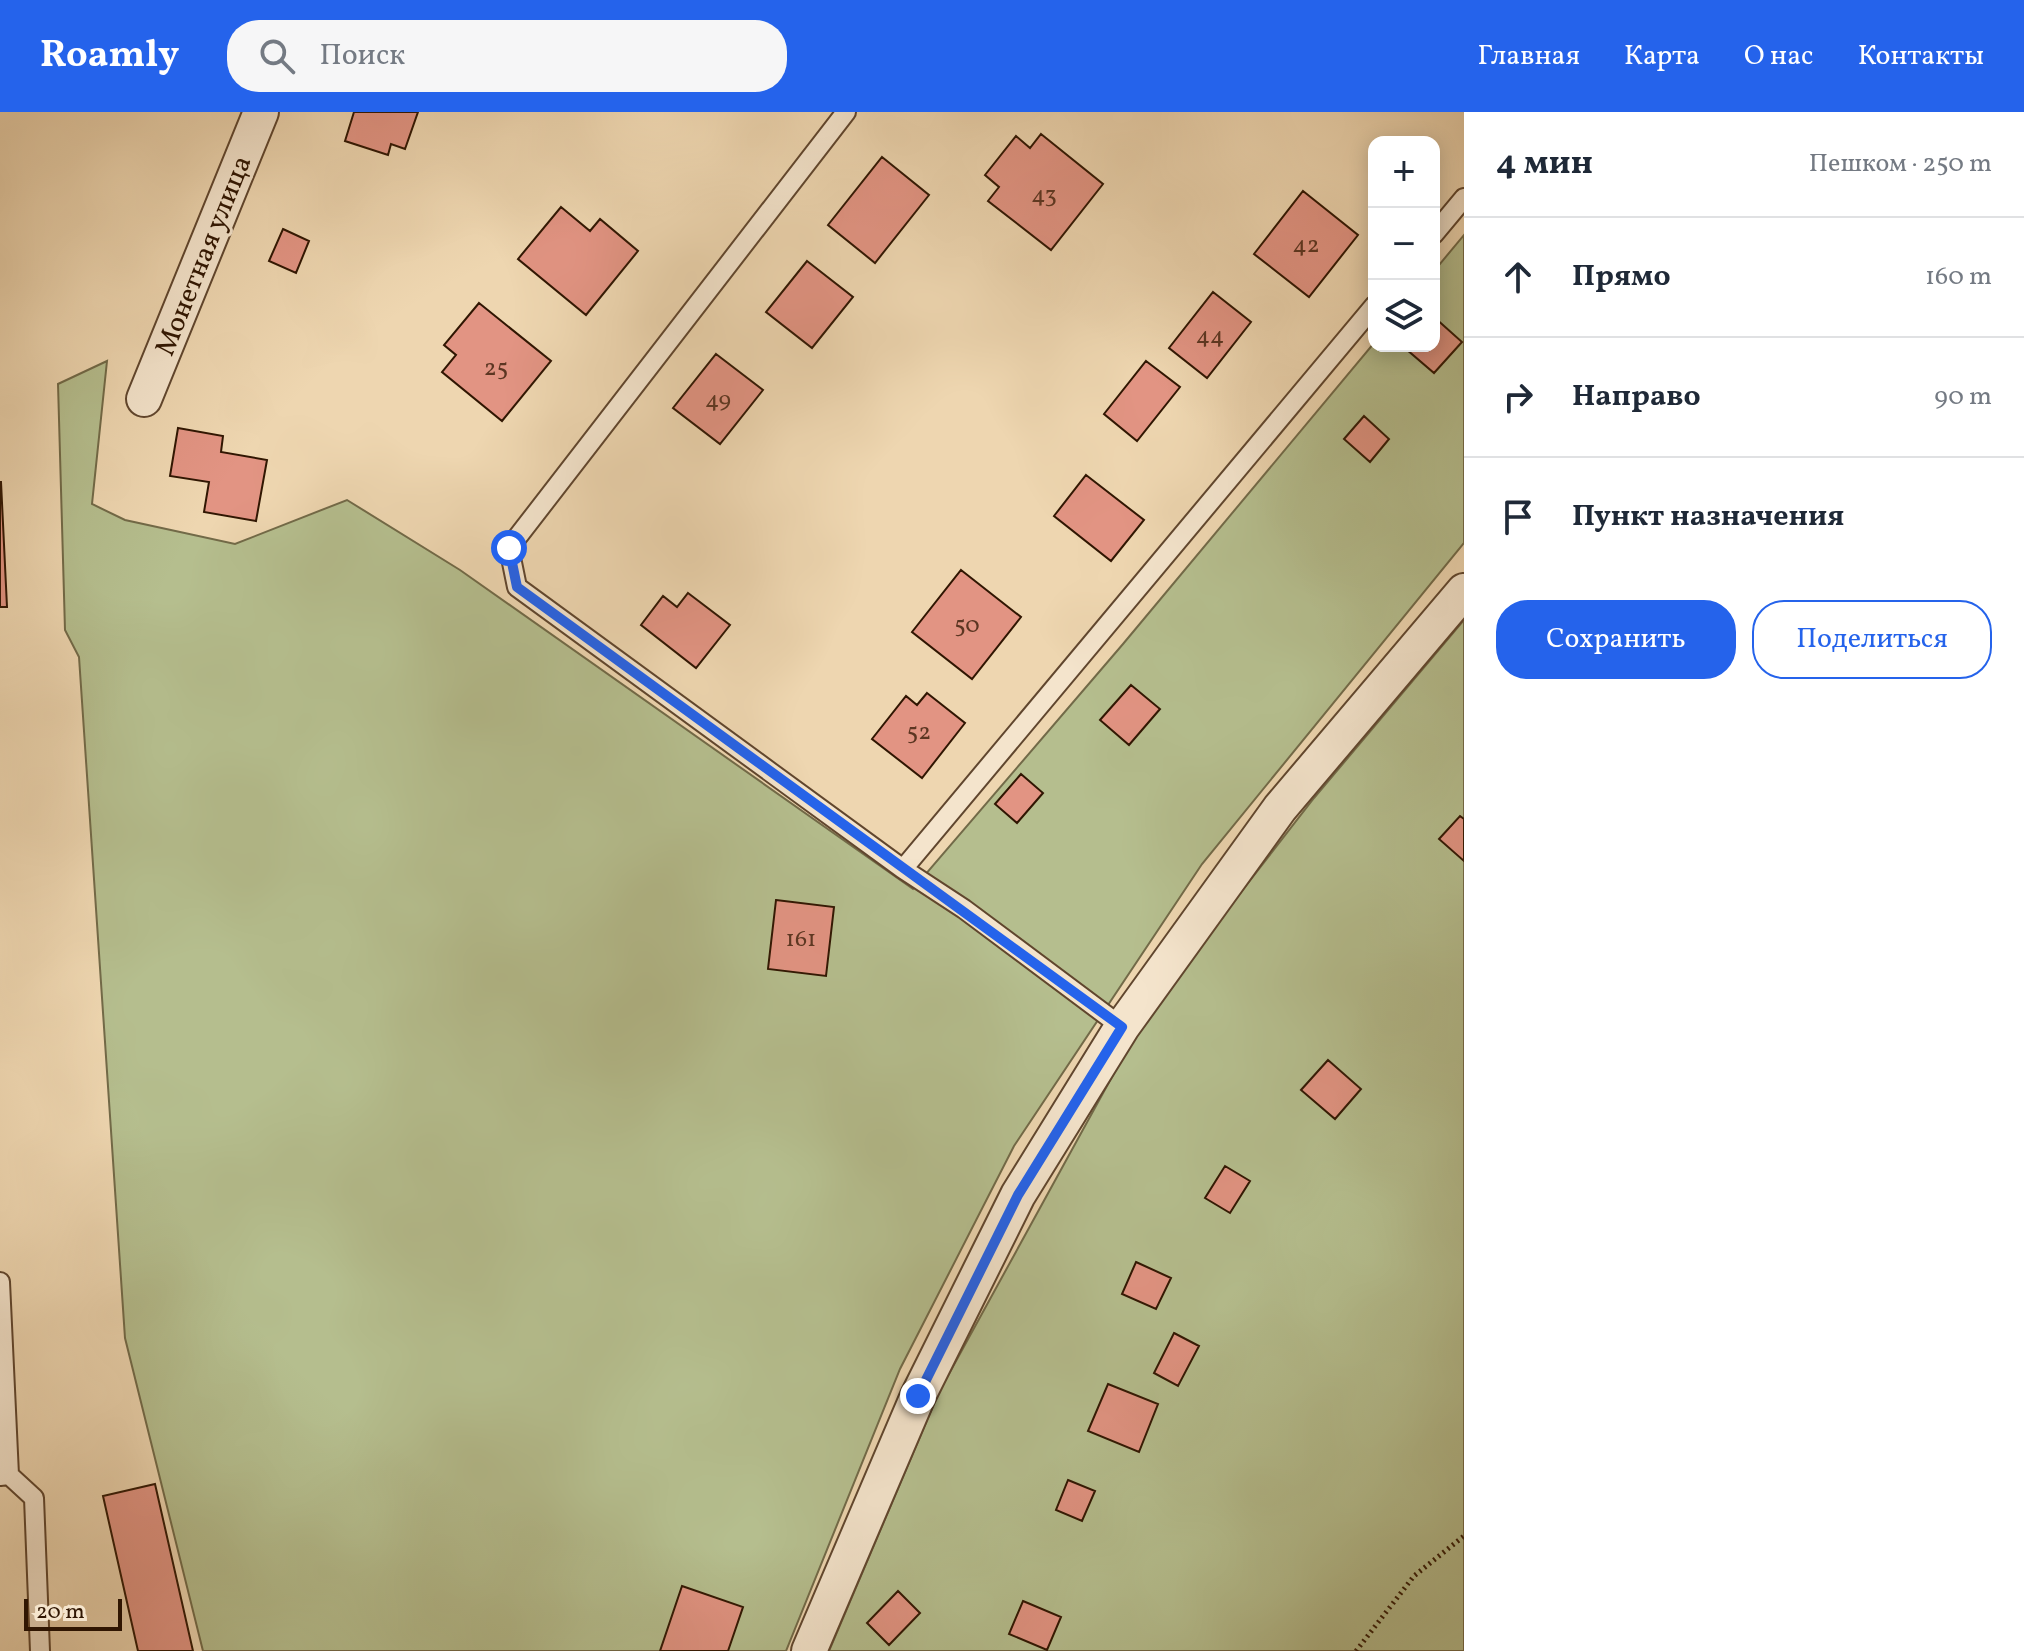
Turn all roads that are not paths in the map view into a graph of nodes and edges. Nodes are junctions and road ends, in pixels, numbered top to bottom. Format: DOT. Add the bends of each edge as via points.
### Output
graph roads {
  1 [pos="261,112"];
  2 [pos="846,112"];
  3 [pos="1464,198"];
  4 [pos="1440,227"];
  5 [pos="1368,313"];
  6 [pos="144,399"];
  7 [pos="1464,591"];
  8 [pos="903,869"];
  9 [pos="1122,1027"];
  10 [pos="0,1282"];
  11 [pos="5,1475"];
  12 [pos="40,1651"];
  13 [pos="809,1651"];
  1 -- 6 [label="street, Монетная улица"];
  2 -- 8 [label="lane" via="509,548 517,587"];
  3 -- 4 [label="lane"];
  5 -- 8 [label="lane"];
  7 -- 9 [label="street" via="1280,808"];
  8 -- 9 [label="lane"];
  9 -- 13 [label="street" via="1018,1195 918,1396"];
  10 -- 11 [label="lane"];
  11 -- 12 [label="lane" via="34,1498"];
}
